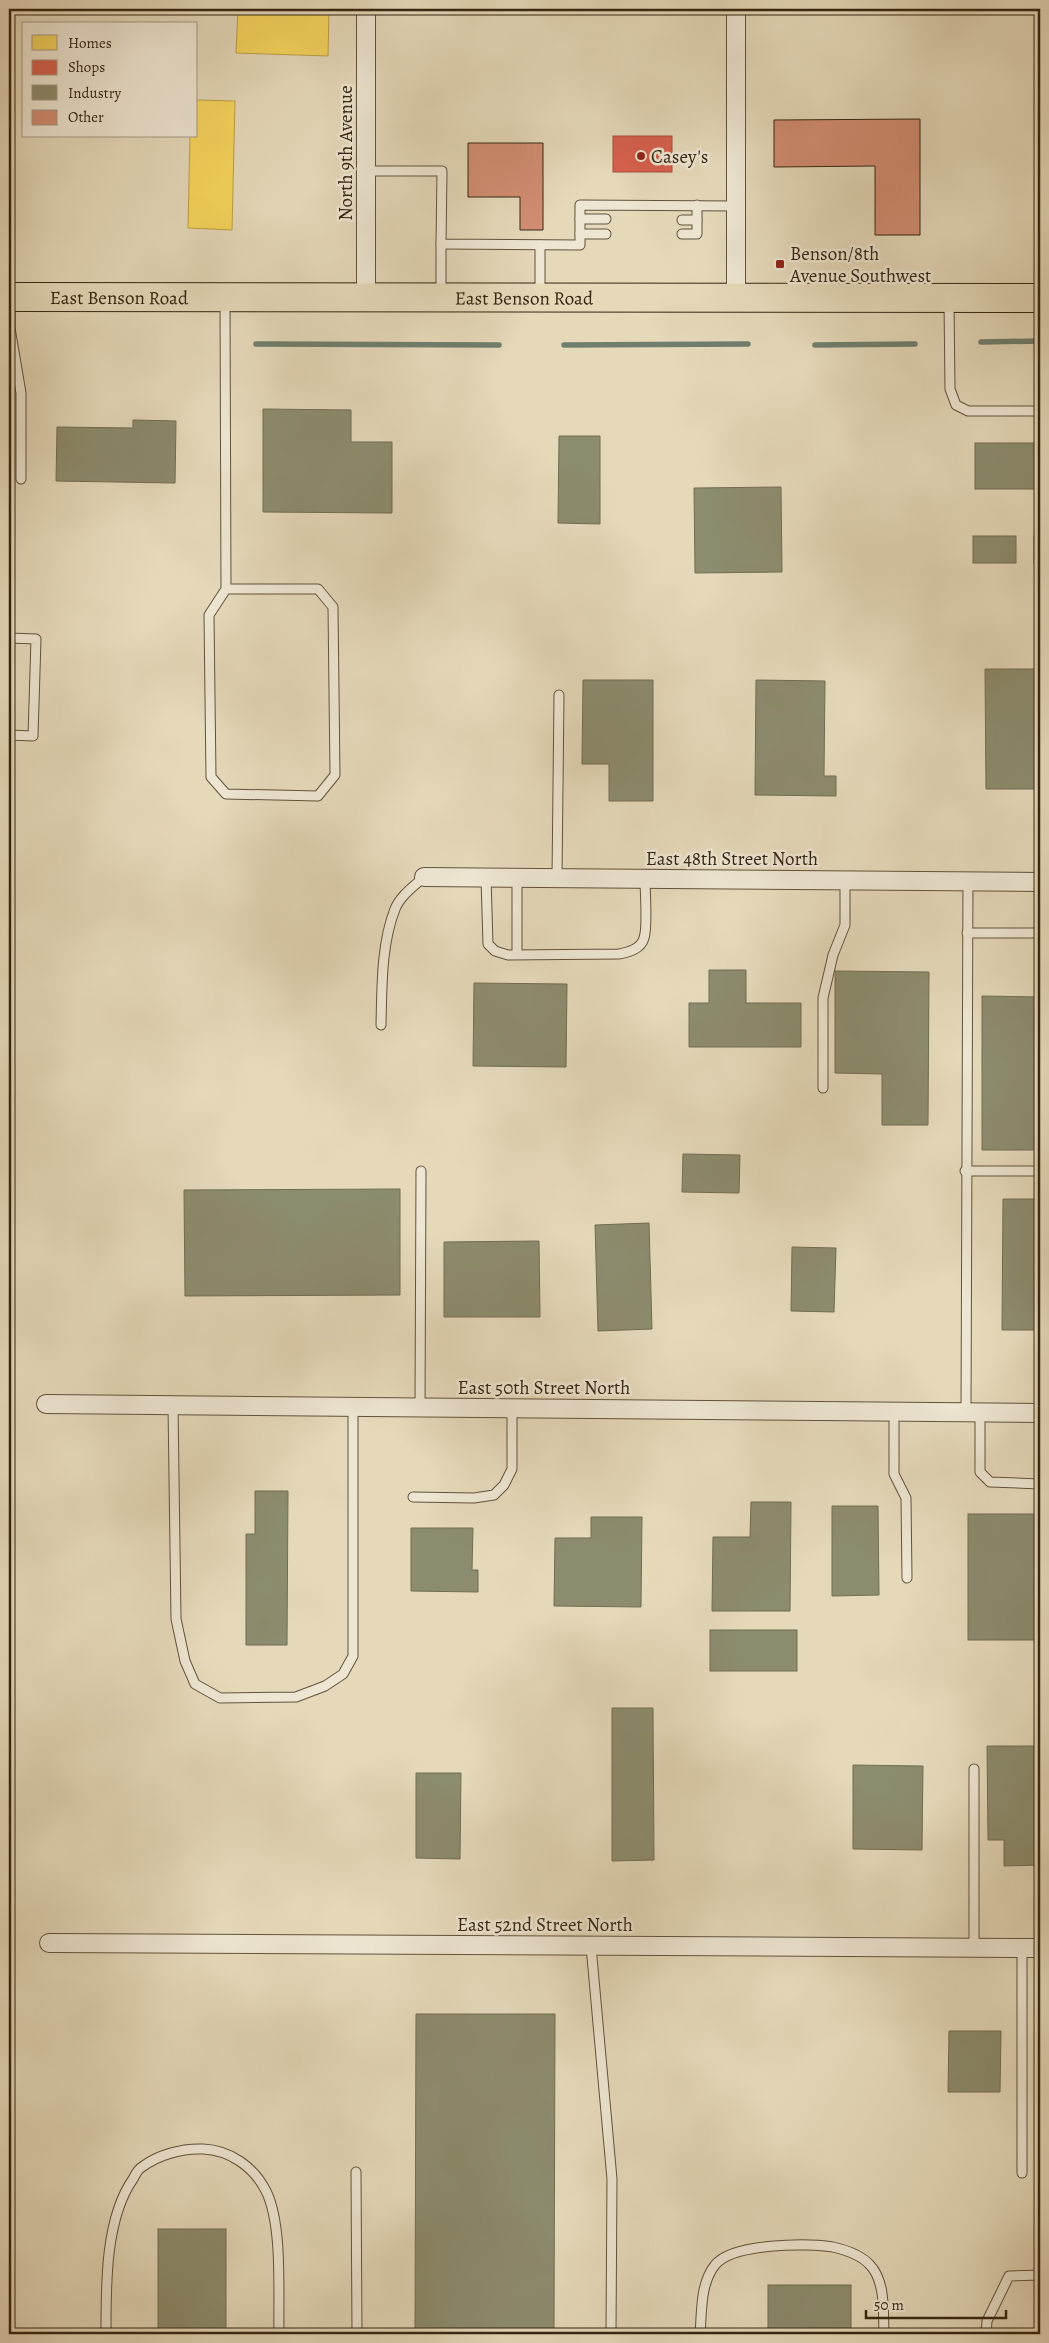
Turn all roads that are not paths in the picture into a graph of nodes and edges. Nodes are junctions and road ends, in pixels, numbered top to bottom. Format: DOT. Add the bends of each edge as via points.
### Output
graph roads {
  1 [pos="366,9"];
  2 [pos="736,9"];
  3 [pos="366,171"];
  4 [pos="697,205"];
  5 [pos="736,206"];
  6 [pos="580,219"];
  7 [pos="606,219"];
  8 [pos="682,220"];
  9 [pos="697,220"];
  10 [pos="580,234"];
  11 [pos="606,234"];
  12 [pos="682,234"];
  13 [pos="441,244"];
  14 [pos="540,245"];
  15 [pos="9,297"];
  16 [pos="225,297"];
  17 [pos="366,297"];
  18 [pos="441,298"];
  19 [pos="540,298"];
  20 [pos="736,298"];
  21 [pos="949,298"];
  22 [pos="1040,298"];
  23 [pos="1040,411"];
  24 [pos="21,480"];
  25 [pos="226,589"];
  26 [pos="9,638"];
  27 [pos="559,695"];
  28 [pos="9,735"];
  29 [pos="424,877"];
  30 [pos="486,878"];
  31 [pos="517,878"];
  32 [pos="557,878"];
  33 [pos="645,879"];
  34 [pos="845,880"];
  35 [pos="968,881"];
  36 [pos="1040,882"];
  37 [pos="967,933"];
  38 [pos="1040,933"];
  39 [pos="517,954"];
  40 [pos="381,1025"];
  41 [pos="823,1088"];
  42 [pos="421,1171"];
  43 [pos="965,1171"];
  44 [pos="1040,1171"];
  45 [pos="46,1404"];
  46 [pos="173,1406"];
  47 [pos="353,1407"];
  48 [pos="420,1408"];
  49 [pos="512,1408"];
  50 [pos="894,1412"];
  51 [pos="973,1412"];
  52 [pos="1040,1413"];
  53 [pos="1040,1484"];
  54 [pos="413,1496"];
  55 [pos="907,1578"];
  56 [pos="974,1769"];
  57 [pos="49,1943"];
  58 [pos="591,1946"];
  59 [pos="974,1948"];
  60 [pos="1022,1948"];
  61 [pos="1040,1948"];
  62 [pos="356,2172"];
  63 [pos="1022,2173"];
  64 [pos="1040,2275"];
  65 [pos="106,2334"];
  66 [pos="279,2334"];
  67 [pos="357,2334"];
  68 [pos="610,2334"];
  69 [pos="700,2334"];
  70 [pos="884,2334"];
  71 [pos="986,2334"];
  1 -- 3 [label="street, North 9th Avenue"];
  2 -- 5 [label="street"];
  3 -- 13 [label="lane" via="442,171"];
  3 -- 17 [label="street, North 9th Avenue"];
  4 -- 5 [label="lane"];
  4 -- 6 [label="lane" via="580,205"];
  4 -- 9 [label="lane"];
  5 -- 20 [label="street"];
  6 -- 7 [label="lane"];
  6 -- 10 [label="lane"];
  8 -- 9 [label="lane"];
  9 -- 12 [label="lane" via="697,234"];
  10 -- 11 [label="lane"];
  10 -- 14 [label="lane" via="580,245"];
  13 -- 14 [label="lane"];
  13 -- 18 [label="lane"];
  14 -- 19 [label="lane"];
  15 -- 16 [label="main road, East Benson Road"];
  15 -- 24 [label="lane" via="10,328 21,393"];
  16 -- 17 [label="main road, East Benson Road"];
  16 -- 25 [label="lane"];
  17 -- 18 [label="main road, East Benson Road"];
  18 -- 19 [label="main road, East Benson Road"];
  19 -- 20 [label="main road, East Benson Road"];
  20 -- 21 [label="main road, East Benson Road"];
  21 -- 22 [label="main road, East Benson Road"];
  21 -- 23 [label="lane" via="950,389 956,404 968,411"];
  25 -- 25 [label="lane" via="209,615 211,777 226,794 318,796 335,775 333,607 318,589"];
  26 -- 28 [label="lane" via="36,639 33,736"];
  27 -- 32 [label="lane"];
  29 -- 30 [label="street, East 48th Street North"];
  29 -- 40 [label="lane" via="395,908 386,943"];
  30 -- 31 [label="street, East 48th Street North"];
  30 -- 39 [label="lane" via="488,944 495,951"];
  31 -- 32 [label="street, East 48th Street North"];
  31 -- 39 [label="lane"];
  32 -- 33 [label="street, East 48th Street North"];
  33 -- 34 [label="street, East 48th Street North"];
  33 -- 39 [label="lane" via="644,938 630,952"];
  34 -- 35 [label="street, East 48th Street North"];
  34 -- 41 [label="lane" via="845,925 833,955 823,998"];
  35 -- 36 [label="street, East 48th Street North"];
  35 -- 37 [label="lane"];
  37 -- 38 [label="lane"];
  37 -- 43 [label="lane"];
  42 -- 48 [label="lane"];
  43 -- 44 [label="lane"];
  43 -- 51 [label="lane"];
  45 -- 46 [label="street, East 50th Street North"];
  46 -- 47 [label="street, East 50th Street North"];
  46 -- 47 [label="lane" via="176,1619 185,1661 195,1684 220,1698 296,1697 325,1686 343,1674 353,1656"];
  47 -- 48 [label="street, East 50th Street North"];
  48 -- 49 [label="street, East 50th Street North"];
  49 -- 50 [label="street, East 50th Street North"];
  49 -- 54 [label="lane" via="512,1469 504,1485 494,1495 474,1498"];
  50 -- 51 [label="street, East 50th Street North"];
  50 -- 55 [label="lane" via="894,1474 906,1498"];
  51 -- 52 [label="street, East 50th Street North"];
  51 -- 53 [label="lane" via="980,1472 990,1482"];
  56 -- 59 [label="lane"];
  57 -- 58 [label="street, East 52nd Street North"];
  58 -- 59 [label="street, East 52nd Street North"];
  58 -- 68 [label="lane" via="612,2178"];
  59 -- 60 [label="street, East 52nd Street North"];
  60 -- 61 [label="street, East 52nd Street North"];
  60 -- 63 [label="lane"];
  62 -- 67 [label="lane"];
  64 -- 71 [label="lane" via="1009,2276 987,2321"];
  65 -- 66 [label="lane" via="110,2251 123,2193 140,2167 190,2148 213,2149 234,2156 255,2174 266,2191 273,2212 277,2244"];
  69 -- 70 [label="lane" via="704,2288 716,2263 741,2250 801,2246 832,2247 861,2256 871,2266 882,2294"];
}
